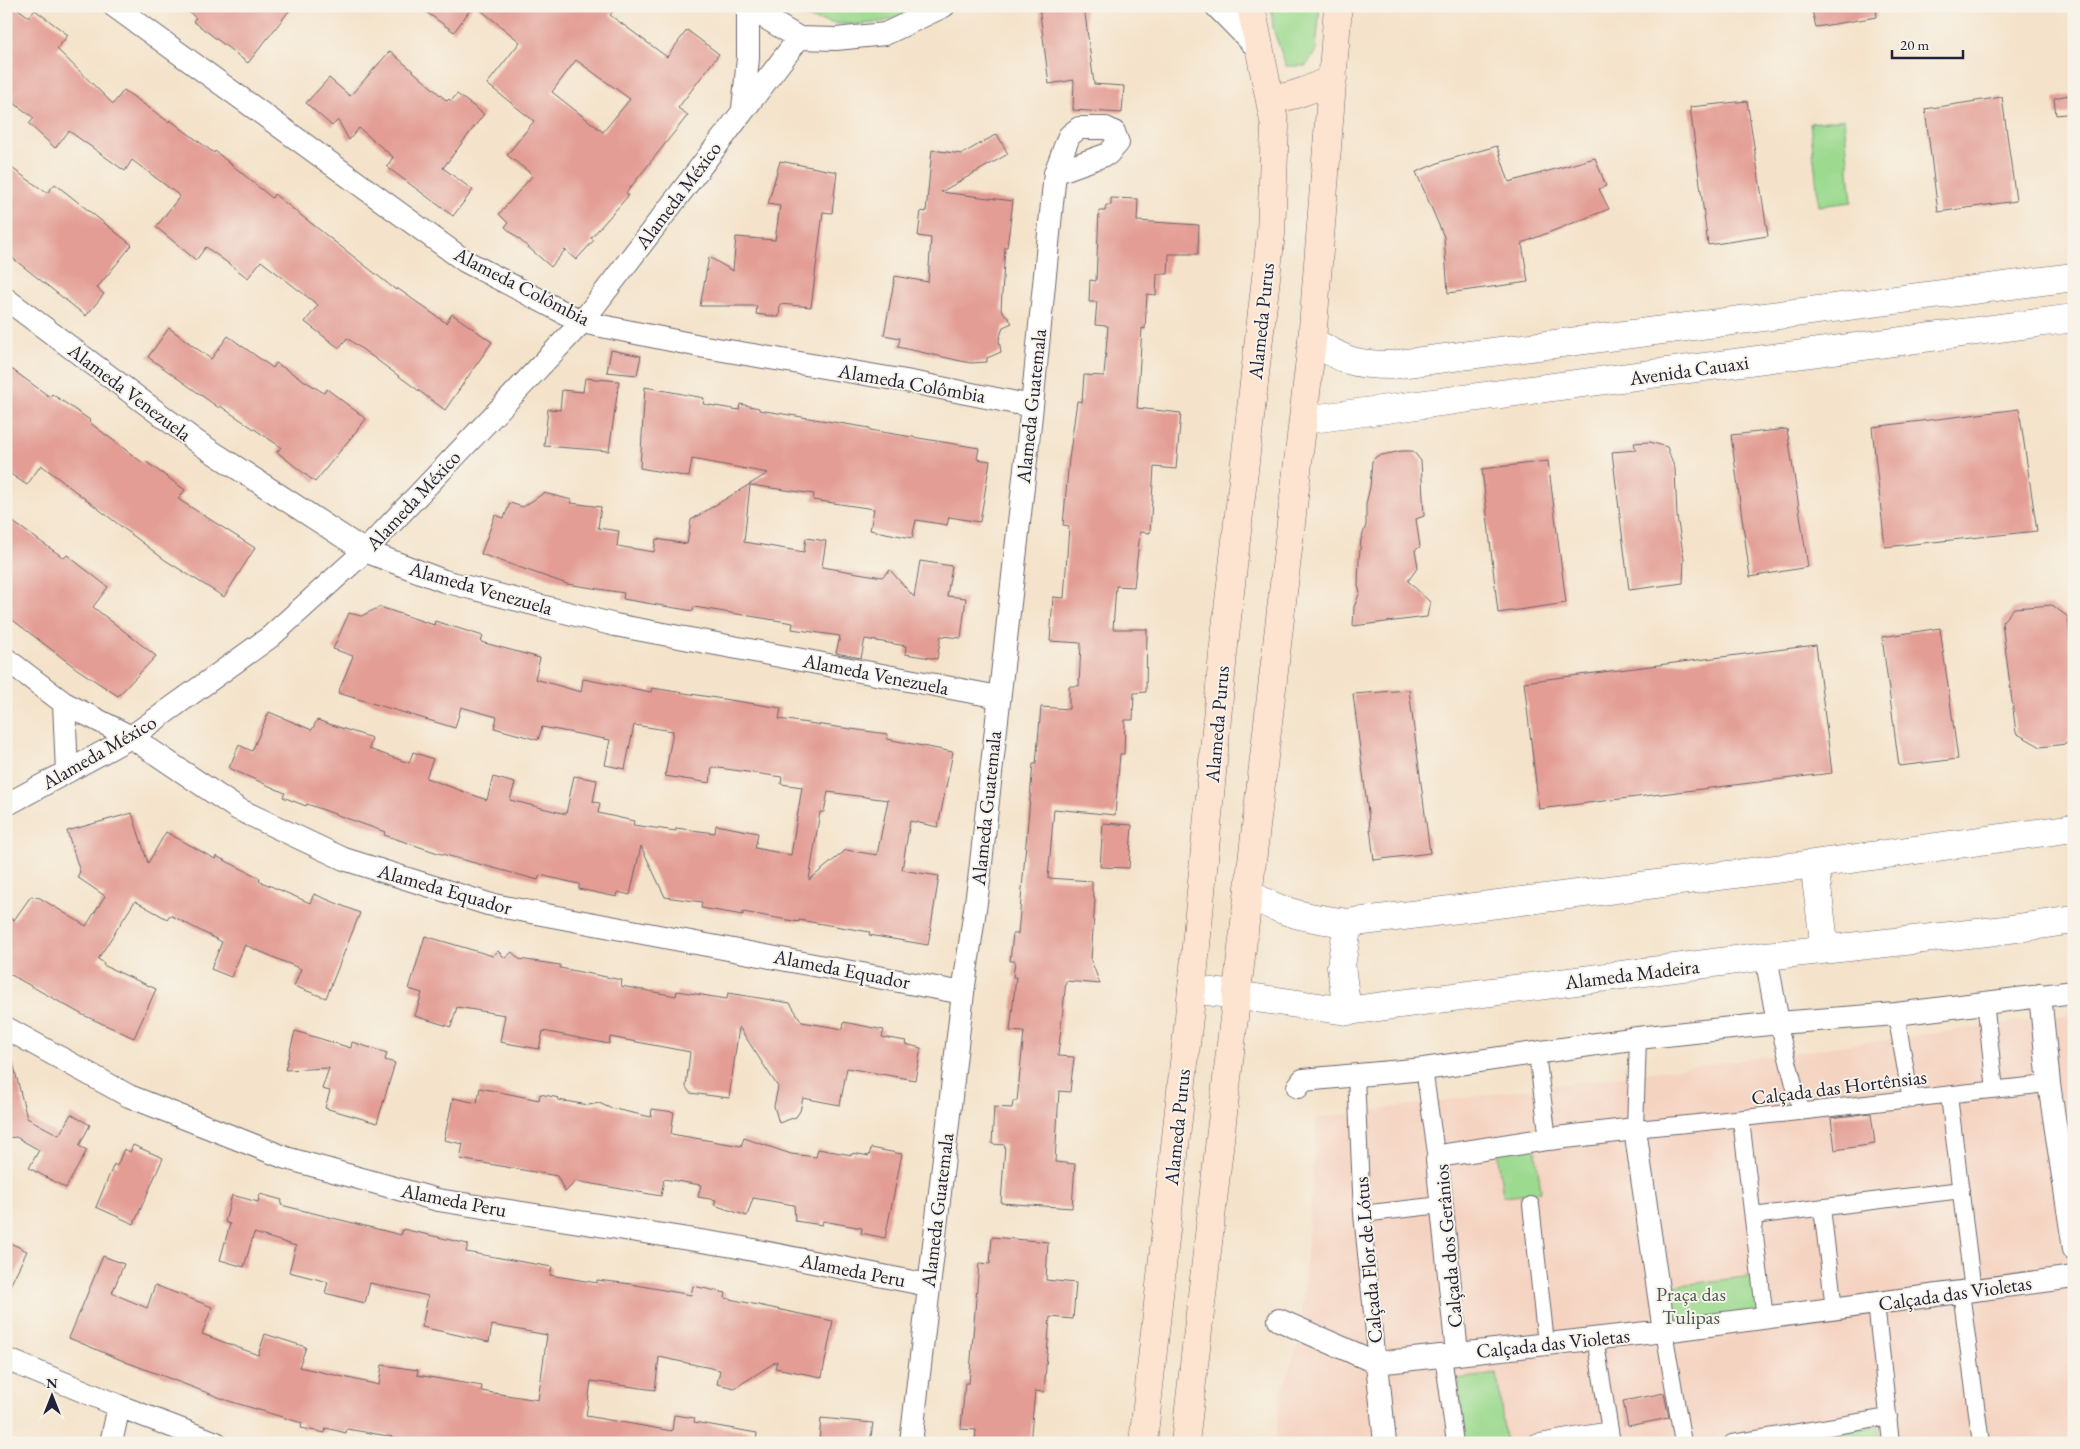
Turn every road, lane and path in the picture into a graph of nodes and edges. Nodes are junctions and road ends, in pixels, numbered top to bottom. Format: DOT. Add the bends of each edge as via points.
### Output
graph roads {
  1 [pos="114,6"];
  2 [pos="944,6"];
  3 [pos="1216,6"];
  4 [pos="1251,6"];
  5 [pos="1338,6"];
  6 [pos="747,7"];
  7 [pos="799,38"];
  8 [pos="1258,49"];
  9 [pos="1333,78"];
  10 [pos="1270,99"];
  11 [pos="743,110"];
  12 [pos="1055,173"];
  13 [pos="2074,276"];
  14 [pos="6,299"];
  15 [pos="2074,318"];
  16 [pos="1741,320"];
  17 [pos="582,322"];
  18 [pos="1708,325"];
  19 [pos="1312,340"];
  20 [pos="1413,362"];
  21 [pos="1738,363"];
  22 [pos="1712,367"];
  23 [pos="1415,404"];
  24 [pos="1032,406"];
  25 [pos="1304,420"];
  26 [pos="365,551"];
  27 [pos="6,660"];
  28 [pos="999,697"];
  29 [pos="64,702"];
  30 [pos="122,742"];
  31 [pos="66,772"];
  32 [pos="6,805"];
  33 [pos="2074,828"];
  34 [pos="1814,864"];
  35 [pos="1248,894"];
  36 [pos="2074,920"];
  37 [pos="1348,923"];
  38 [pos="1825,949"];
  39 [pos="1766,956"];
  40 [pos="1192,989"];
  41 [pos="2074,992"];
  42 [pos="963,993"];
  43 [pos="2040,995"];
  44 [pos="1236,996"];
  45 [pos="1984,1002"];
  46 [pos="1347,1011"];
  47 [pos="1896,1014"];
  48 [pos="1778,1023"];
  49 [pos="6,1028"];
  50 [pos="1638,1038"];
  51 [pos="1537,1054"];
  52 [pos="1424,1069"];
  53 [pos="1356,1076"];
  54 [pos="2049,1084"];
  55 [pos="1298,1087"];
  56 [pos="1995,1089"];
  57 [pos="1949,1096"];
  58 [pos="1911,1100"];
  59 [pos="1801,1111"];
  60 [pos="1741,1120"];
  61 [pos="1635,1130"];
  62 [pos="1548,1139"];
  63 [pos="1437,1160"];
  64 [pos="2068,1174"];
  65 [pos="1960,1190"];
  66 [pos="1441,1205"];
  67 [pos="1531,1205"];
  68 [pos="1822,1208"];
  69 [pos="1362,1214"];
  70 [pos="1753,1216"];
  71 [pos="2074,1249"];
  72 [pos="2074,1277"];
  73 [pos="928,1285"];
  74 [pos="1967,1292"];
  75 [pos="1876,1303"];
  76 [pos="1834,1309"];
  77 [pos="1765,1318"];
  78 [pos="1279,1320"];
  79 [pos="1664,1331"];
  80 [pos="1596,1338"];
  81 [pos="1546,1343"];
  82 [pos="1450,1354"];
  83 [pos="6,1359"];
  84 [pos="1377,1363"];
  85 [pos="119,1406"];
  86 [pos="1889,1418"];
  87 [pos="1611,1436"];
  88 [pos="1766,1440"];
  89 [pos="111,1443"];
  90 [pos="216,1443"];
  91 [pos="911,1443"];
  92 [pos="1143,1443"];
  93 [pos="1185,1443"];
  94 [pos="1384,1443"];
  95 [pos="1455,1443"];
  96 [pos="1535,1443"];
  97 [pos="1684,1443"];
  98 [pos="1732,1443"];
  99 [pos="1892,1443"];
  100 [pos="1981,1443"];
  1 -- 17 [label="street, Alameda Colômbia" via="465,261"];
  2 -- 7 [label="street" via="884,34 836,39"];
  3 -- 8 [label="street"];
  4 -- 8 [label="main road, Alameda Purus"];
  5 -- 9 [label="main road"];
  6 -- 7 [label="street"];
  6 -- 11 [label="street" via="748,58"];
  7 -- 11 [label="street, Alameda México"];
  8 -- 10 [label="main road, Alameda Purus"];
  9 -- 10 [label="main road" via="1307,92"];
  9 -- 19 [label="main road"];
  10 -- 40 [label="main road, Alameda Purus" via="1275,126 1271,234 1223,654"];
  11 -- 17 [label="street, Alameda México"];
  12 -- 24 [label="street, Alameda Guatemala"];
  13 -- 16 [label="street, Avenida Cauaxi"];
  14 -- 26 [label="street, Alameda Venezuela" via="197,442"];
  15 -- 21 [label="street, Avenida Cauaxi"];
  16 -- 18 [label="street, Avenida Cauaxi"];
  16 -- 21 [label="street" via="1733,348"];
  17 -- 24 [label="street, Alameda Colômbia"];
  17 -- 26 [label="street, Alameda México"];
  18 -- 20 [label="street, Avenida Cauaxi"];
  18 -- 22 [label="street" via="1713,346"];
  19 -- 20 [label="street, Avenida Cauaxi" via="1341,358 1360,364"];
  19 -- 25 [label="main road"];
  20 -- 23 [label="street" via="1406,383"];
  21 -- 22 [label="street, Avenida Cauaxi"];
  22 -- 23 [label="street, Avenida Cauaxi"];
  23 -- 25 [label="street, Avenida Cauaxi"];
  24 -- 28 [label="street, Alameda Guatemala"];
  25 -- 35 [label="main road"];
  26 -- 28 [label="street, Alameda Venezuela" via="444,581 614,625"];
  26 -- 30 [label="street, Alameda México" via="270,637"];
  27 -- 29 [label="street, Alameda Equador"];
  28 -- 42 [label="street, Alameda Guatemala"];
  29 -- 30 [label="street, Alameda Equador" via="108,725"];
  29 -- 31 [label="street"];
  30 -- 31 [label="street, Alameda México"];
  30 -- 42 [label="street, Alameda Equador" via="238,809 344,859 488,904"];
  31 -- 32 [label="street, Alameda México"];
  33 -- 34 [label="street"];
  34 -- 37 [label="street"];
  34 -- 38 [label="street"];
  35 -- 37 [label="street" via="1301,917"];
  35 -- 44 [label="main road"];
  36 -- 38 [label="street, Alameda Madeira"];
  37 -- 46 [label="street" via="1341,966"];
  38 -- 39 [label="street, Alameda Madeira"];
  39 -- 46 [label="street, Alameda Madeira"];
  39 -- 48 [label="street"];
  40 -- 44 [label="street, Alameda Madeira"];
  40 -- 92 [label="main road, Alameda Purus"];
  41 -- 43 [label="street"];
  42 -- 73 [label="street, Alameda Guatemala"];
  43 -- 45 [label="street"];
  43 -- 54 [label="street"];
  44 -- 46 [label="street, Alameda Madeira"];
  44 -- 93 [label="main road"];
  45 -- 47 [label="street"];
  45 -- 56 [label="street"];
  47 -- 48 [label="street"];
  47 -- 58 [label="street"];
  48 -- 50 [label="street"];
  48 -- 59 [label="street"];
  49 -- 73 [label="street, Alameda Peru" via="129,1096 286,1158 438,1200 733,1246"];
  50 -- 51 [label="street"];
  50 -- 61 [label="street"];
  51 -- 52 [label="street"];
  51 -- 62 [label="street"];
  52 -- 53 [label="street"];
  52 -- 63 [label="street"];
  53 -- 55 [label="street" via="1303,1080"];
  53 -- 69 [label="street, Calçada Flor de Lótus"];
  54 -- 56 [label="street, Calçada das Hortênsias"];
  54 -- 64 [label="street"];
  56 -- 57 [label="street, Calçada das Hortênsias"];
  57 -- 58 [label="street, Calçada das Hortênsias"];
  57 -- 65 [label="street"];
  58 -- 59 [label="street, Calçada das Hortênsias"];
  59 -- 60 [label="street, Calçada das Hortênsias"];
  60 -- 61 [label="street, Calçada das Hortênsias"];
  60 -- 70 [label="street"];
  61 -- 62 [label="street, Calçada dos Gerânios"];
  61 -- 79 [label="street"];
  62 -- 63 [label="street, Calçada dos Gerânios" via="1442,1154"];
  63 -- 66 [label="street, Calçada dos Gerânios"];
  64 -- 71 [label="street"];
  65 -- 68 [label="street"];
  65 -- 74 [label="street"];
  66 -- 69 [label="street"];
  66 -- 82 [label="street, Calçada dos Gerânios"];
  67 -- 81 [label="street"];
  68 -- 70 [label="street"];
  68 -- 76 [label="street"];
  69 -- 84 [label="street, Calçada Flor de Lótus"];
  70 -- 77 [label="street"];
  72 -- 74 [label="street, Calçada das Violetas"];
  73 -- 91 [label="street, Alameda Guatemala"];
  74 -- 75 [label="street, Calçada das Violetas"];
  74 -- 100 [label="street"];
  75 -- 76 [label="street, Calçada das Violetas"];
  75 -- 86 [label="street"];
  76 -- 77 [label="street, Calçada das Violetas"];
  77 -- 79 [label="street, Calçada das Violetas"];
  78 -- 84 [label="street"];
  79 -- 80 [label="street, Calçada das Violetas"];
  79 -- 97 [label="street"];
  80 -- 81 [label="street, Calçada das Violetas"];
  80 -- 87 [label="street"];
  81 -- 82 [label="street, Calçada das Violetas"];
  82 -- 84 [label="street, Calçada das Violetas"];
  82 -- 95 [label="street, Calçada dos Gerânios"];
  83 -- 85 [label="street"];
  84 -- 94 [label="street, Calçada Flor de Lótus"];
  85 -- 89 [label="street"];
  85 -- 90 [label="street"];
  86 -- 88 [label="street"];
  86 -- 99 [label="street"];
  87 -- 96 [label="street"];
  88 -- 98 [label="street"];
}
